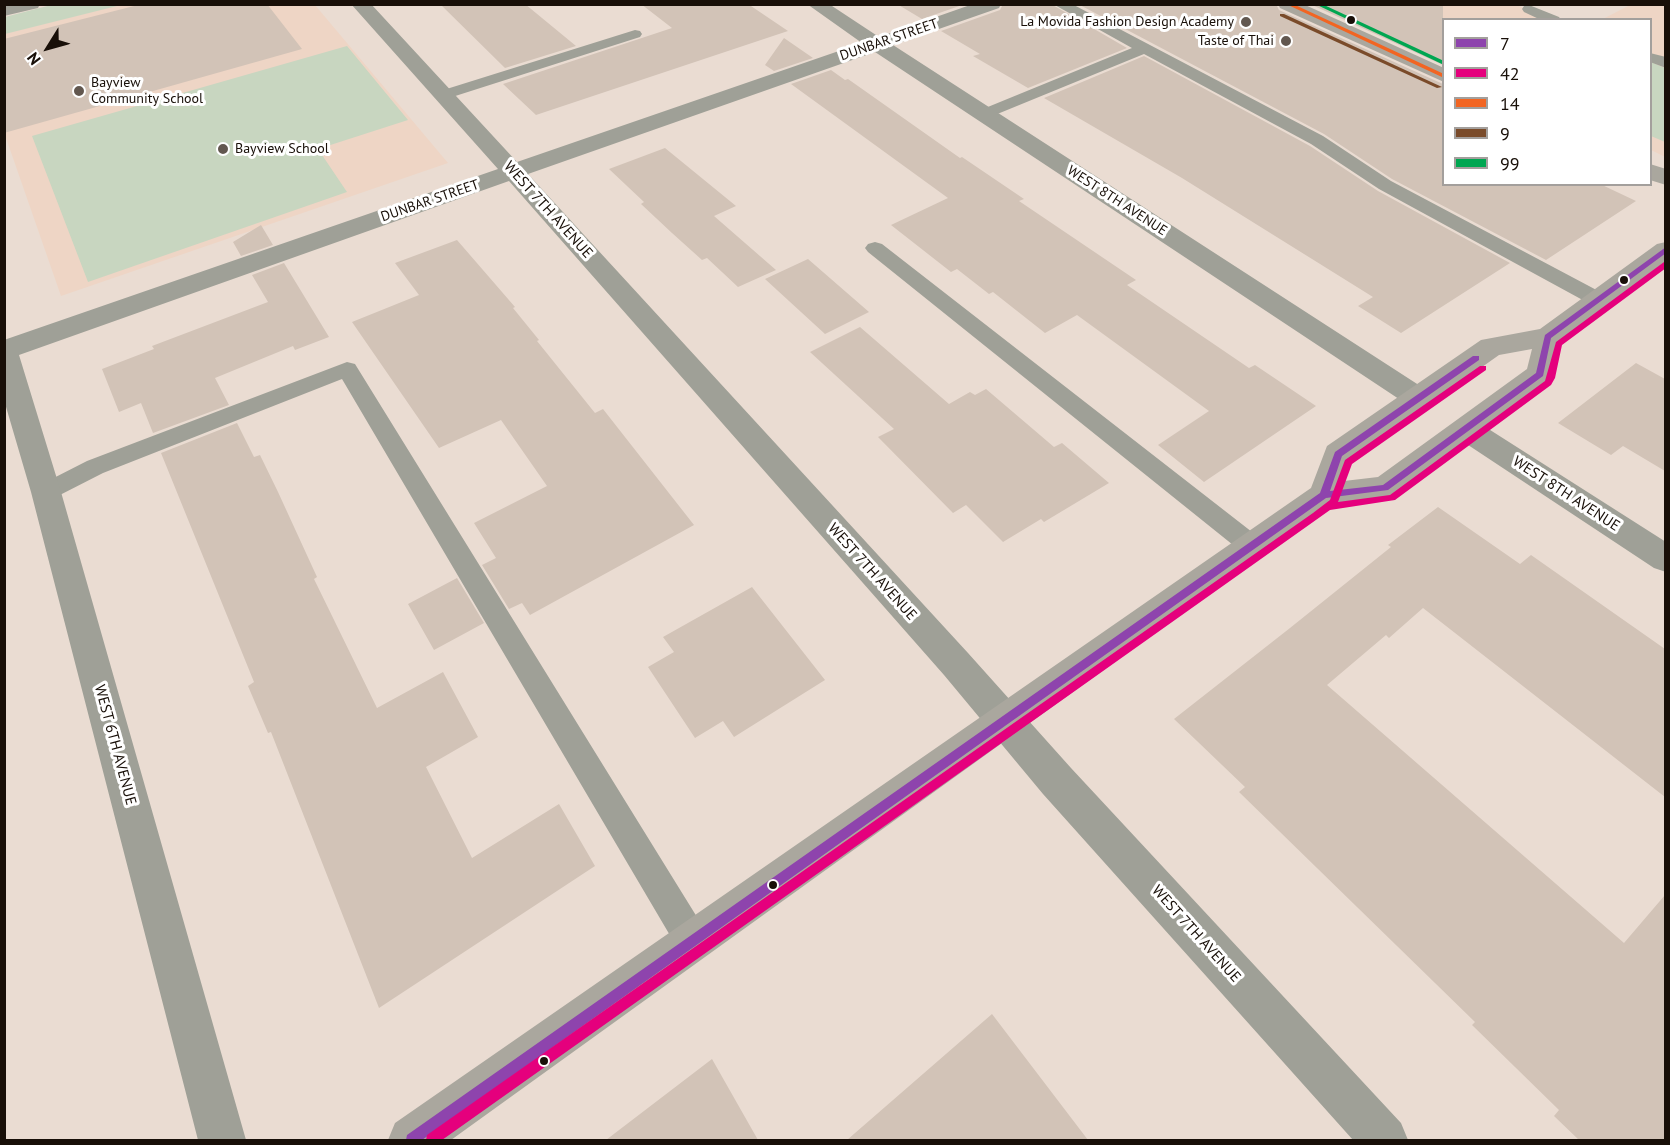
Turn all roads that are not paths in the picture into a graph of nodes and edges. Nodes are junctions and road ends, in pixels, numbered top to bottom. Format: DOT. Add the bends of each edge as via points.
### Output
graph roads {
  1 [pos="31,4"];
  2 [pos="360,4"];
  3 [pos="816,4"];
  4 [pos="992,4"];
  5 [pos="1060,4"];
  6 [pos="1287,4"];
  7 [pos="1529,9"];
  8 [pos="4,11"];
  9 [pos="1549,18"];
  10 [pos="635,34"];
  11 [pos="877,45"];
  12 [pos="1144,49"];
  13 [pos="1442,76"];
  14 [pos="443,95"];
  15 [pos="984,114"];
  16 [pos="513,171"];
  17 [pos="875,248"];
  18 [pos="1665,249"];
  19 [pos="1597,299"];
  20 [pos="1548,337"];
  21 [pos="4,350"];
  22 [pos="1419,398"];
  23 [pos="1466,429"];
  24 [pos="46,492"];
  25 [pos="1324,495"];
  26 [pos="1252,546"];
  27 [pos="1665,558"];
  28 [pos="1005,721"];
  29 [pos="693,942"];
  30 [pos="222,1140"];
  31 [pos="412,1140"];
  32 [pos="1384,1140"];
  1 -- 8 [label="street"];
  2 -- 14 [label="street, WEST 7TH AVENUE"];
  3 -- 11 [label="street, WEST 8TH AVENUE"];
  4 -- 11 [label="street, DUNBAR STREET"];
  5 -- 12 [label="lane"];
  6 -- 13 [label="main road"];
  7 -- 9 [label="lane"];
  10 -- 14 [label="lane"];
  11 -- 15 [label="street, WEST 8TH AVENUE"];
  11 -- 16 [label="street, DUNBAR STREET"];
  12 -- 15 [label="lane"];
  12 -- 19 [label="lane" via="1317,140 1385,185"];
  14 -- 16 [label="street, WEST 7TH AVENUE"];
  15 -- 22 [label="street, WEST 8TH AVENUE"];
  16 -- 21 [label="street, DUNBAR STREET"];
  16 -- 28 [label="street, WEST 7TH AVENUE"];
  17 -- 26 [label="lane"];
  18 -- 19 [label="main road"];
  19 -- 20 [label="main road"];
  20 -- 22 [label="main road" via="1491,347"];
  20 -- 23 [label="main road" via="1540,374"];
  21 -- 24 [label="street, WEST 6TH AVENUE"];
  22 -- 25 [label="main road" via="1338,453"];
  23 -- 25 [label="main road" via="1385,488"];
  23 -- 27 [label="street, WEST 8TH AVENUE"];
  24 -- 29 [label="lane" via="95,467 347,369"];
  24 -- 30 [label="street, WEST 6TH AVENUE"];
  25 -- 26 [label="main road"];
  26 -- 28 [label="main road"];
  28 -- 29 [label="main road"];
  28 -- 32 [label="street, WEST 7TH AVENUE"];
  29 -- 31 [label="main road"];
}
